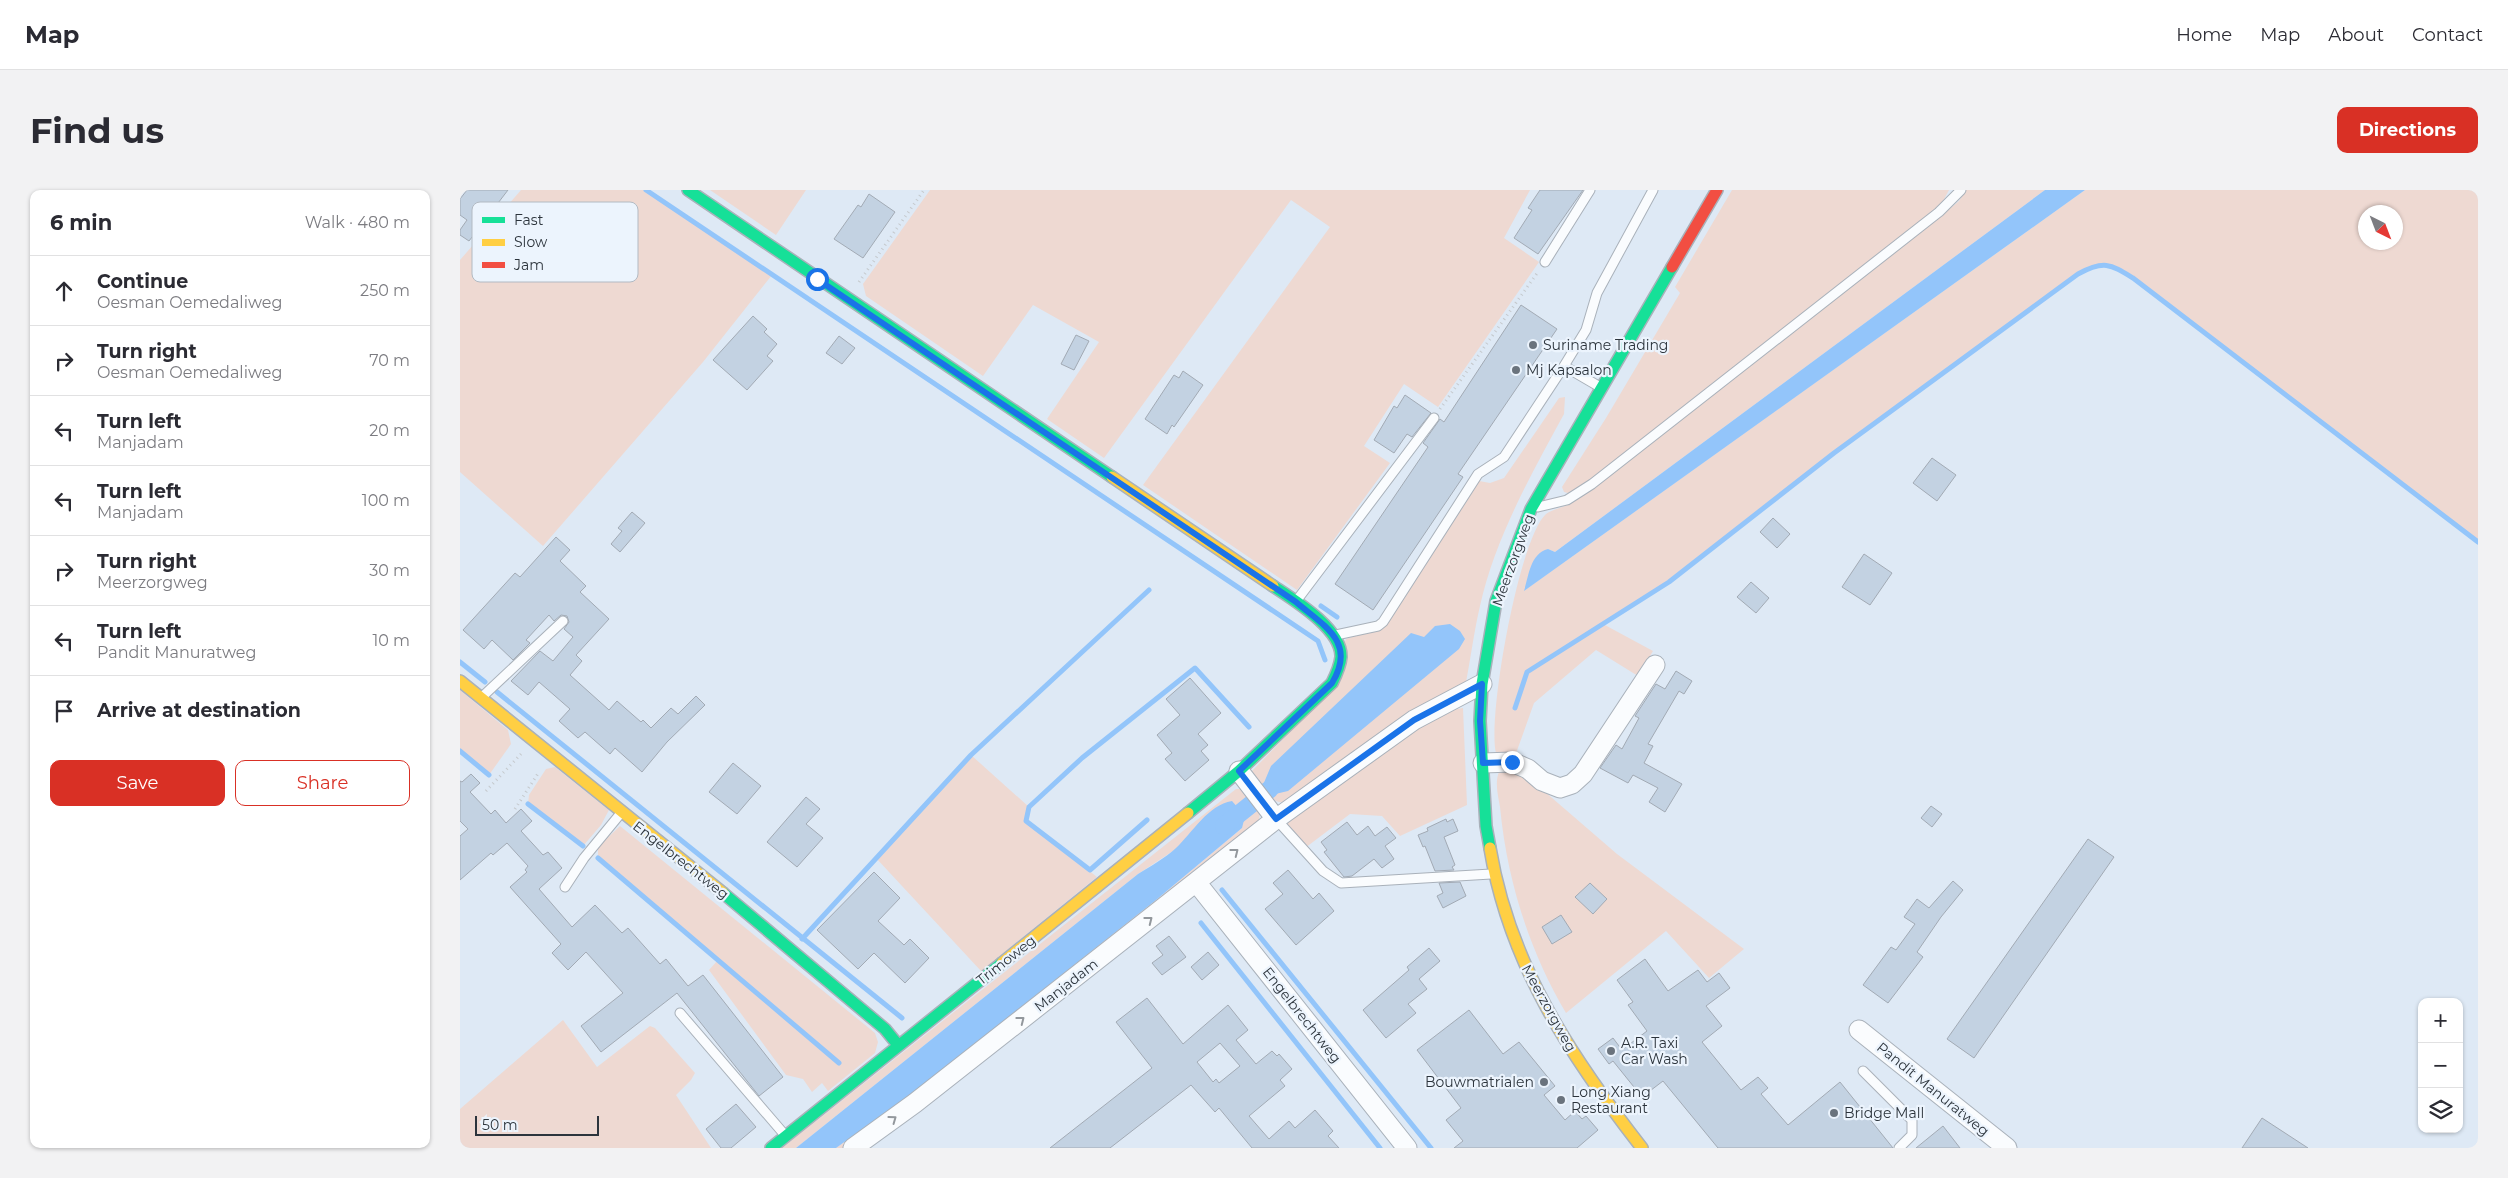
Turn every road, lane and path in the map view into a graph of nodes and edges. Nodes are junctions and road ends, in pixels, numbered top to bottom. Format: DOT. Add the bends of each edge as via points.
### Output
graph roads {
  1 [pos="688,190"];
  2 [pos="924,190"];
  3 [pos="1590,190"];
  4 [pos="1653,190"];
  5 [pos="1717,190"];
  6 [pos="1961,190"];
  7 [pos="1545,262"];
  8 [pos="847,299"];
  9 [pos="1564,366"];
  10 [pos="1600,387"];
  11 [pos="1434,418"];
  12 [pos="1531,509"];
  13 [pos="1296,602"];
  14 [pos="563,621"];
  15 [pos="1336,635"];
  16 [pos="1655,665"];
  17 [pos="460,681"];
  18 [pos="1482,684"];
  19 [pos="481,698"];
  20 [pos="533,741"];
  21 [pos="550,754"];
  22 [pos="1483,763"];
  23 [pos="1242,775"];
  24 [pos="486,791"];
  25 [pos="515,809"];
  26 [pos="622,813"];
  27 [pos="1273,815"];
  28 [pos="1494,874"];
  29 [pos="1196,882"];
  30 [pos="564,887"];
  31 [pos="680,1013"];
  32 [pos="1859,1030"];
  33 [pos="898,1045"];
  34 [pos="1864,1071"];
  35 [pos="786,1136"];
  36 [pos="771,1148"];
  37 [pos="853,1148"];
  38 [pos="1407,1148"];
  39 [pos="1642,1148"];
  40 [pos="1899,1148"];
  41 [pos="2007,1148"];
  1 -- 8 [label="street"];
  2 -- 8 [label="path"];
  3 -- 7 [label="lane"];
  4 -- 9 [label="lane" via="1597,293 1586,330"];
  5 -- 10 [label="street, Meerzorgweg"];
  6 -- 12 [label="lane" via="1939,212 1592,484 1567,500"];
  7 -- 11 [label="path"];
  8 -- 13 [label="street"];
  9 -- 10 [label="lane"];
  9 -- 15 [label="lane" via="1504,457 1478,474 1384,622"];
  10 -- 12 [label="street, Meerzorgweg"];
  11 -- 13 [label="lane"];
  12 -- 18 [label="street, Meerzorgweg" via="1496,601"];
  13 -- 15 [label="street"];
  14 -- 19 [label="lane"];
  15 -- 23 [label="street, Trimoweg" via="1341,656 1340,670 1332,683"];
  16 -- 22 [label="street" via="1572,784 1560,788 1542,782 1528,769 1512,762"];
  17 -- 19 [label="street, Engelbrechtweg"];
  18 -- 22 [label="street, Meerzorgweg"];
  18 -- 27 [label="street, Manjadam" via="1414,720"];
  19 -- 20 [label="street, Engelbrechtweg"];
  20 -- 21 [label="street, Engelbrechtweg"];
  20 -- 24 [label="path"];
  21 -- 25 [label="path"];
  21 -- 26 [label="street, Engelbrechtweg"];
  22 -- 28 [label="street, Meerzorgweg" via="1486,826"];
  23 -- 27 [label="street"];
  23 -- 33 [label="street, Trimoweg"];
  26 -- 30 [label="lane"];
  26 -- 33 [label="street, Engelbrechtweg" via="780,939 885,1029"];
  27 -- 28 [label="lane" via="1323,871 1341,883"];
  29 -- 27 [label="street, Manjadam, one-way"];
  28 -- 39 [label="street, Meerzorgweg" via="1530,979 1602,1097"];
  37 -- 29 [label="street, Manjadam, one-way"];
  29 -- 38 [label="street, Engelbrechtweg"];
  31 -- 35 [label="lane"];
  32 -- 41 [label="street, Pandit Manuratweg"];
  33 -- 35 [label="street, Trimoweg"];
  34 -- 40 [label="lane" via="1912,1120 1912,1135"];
  35 -- 36 [label="street, Trimoweg"];
}
